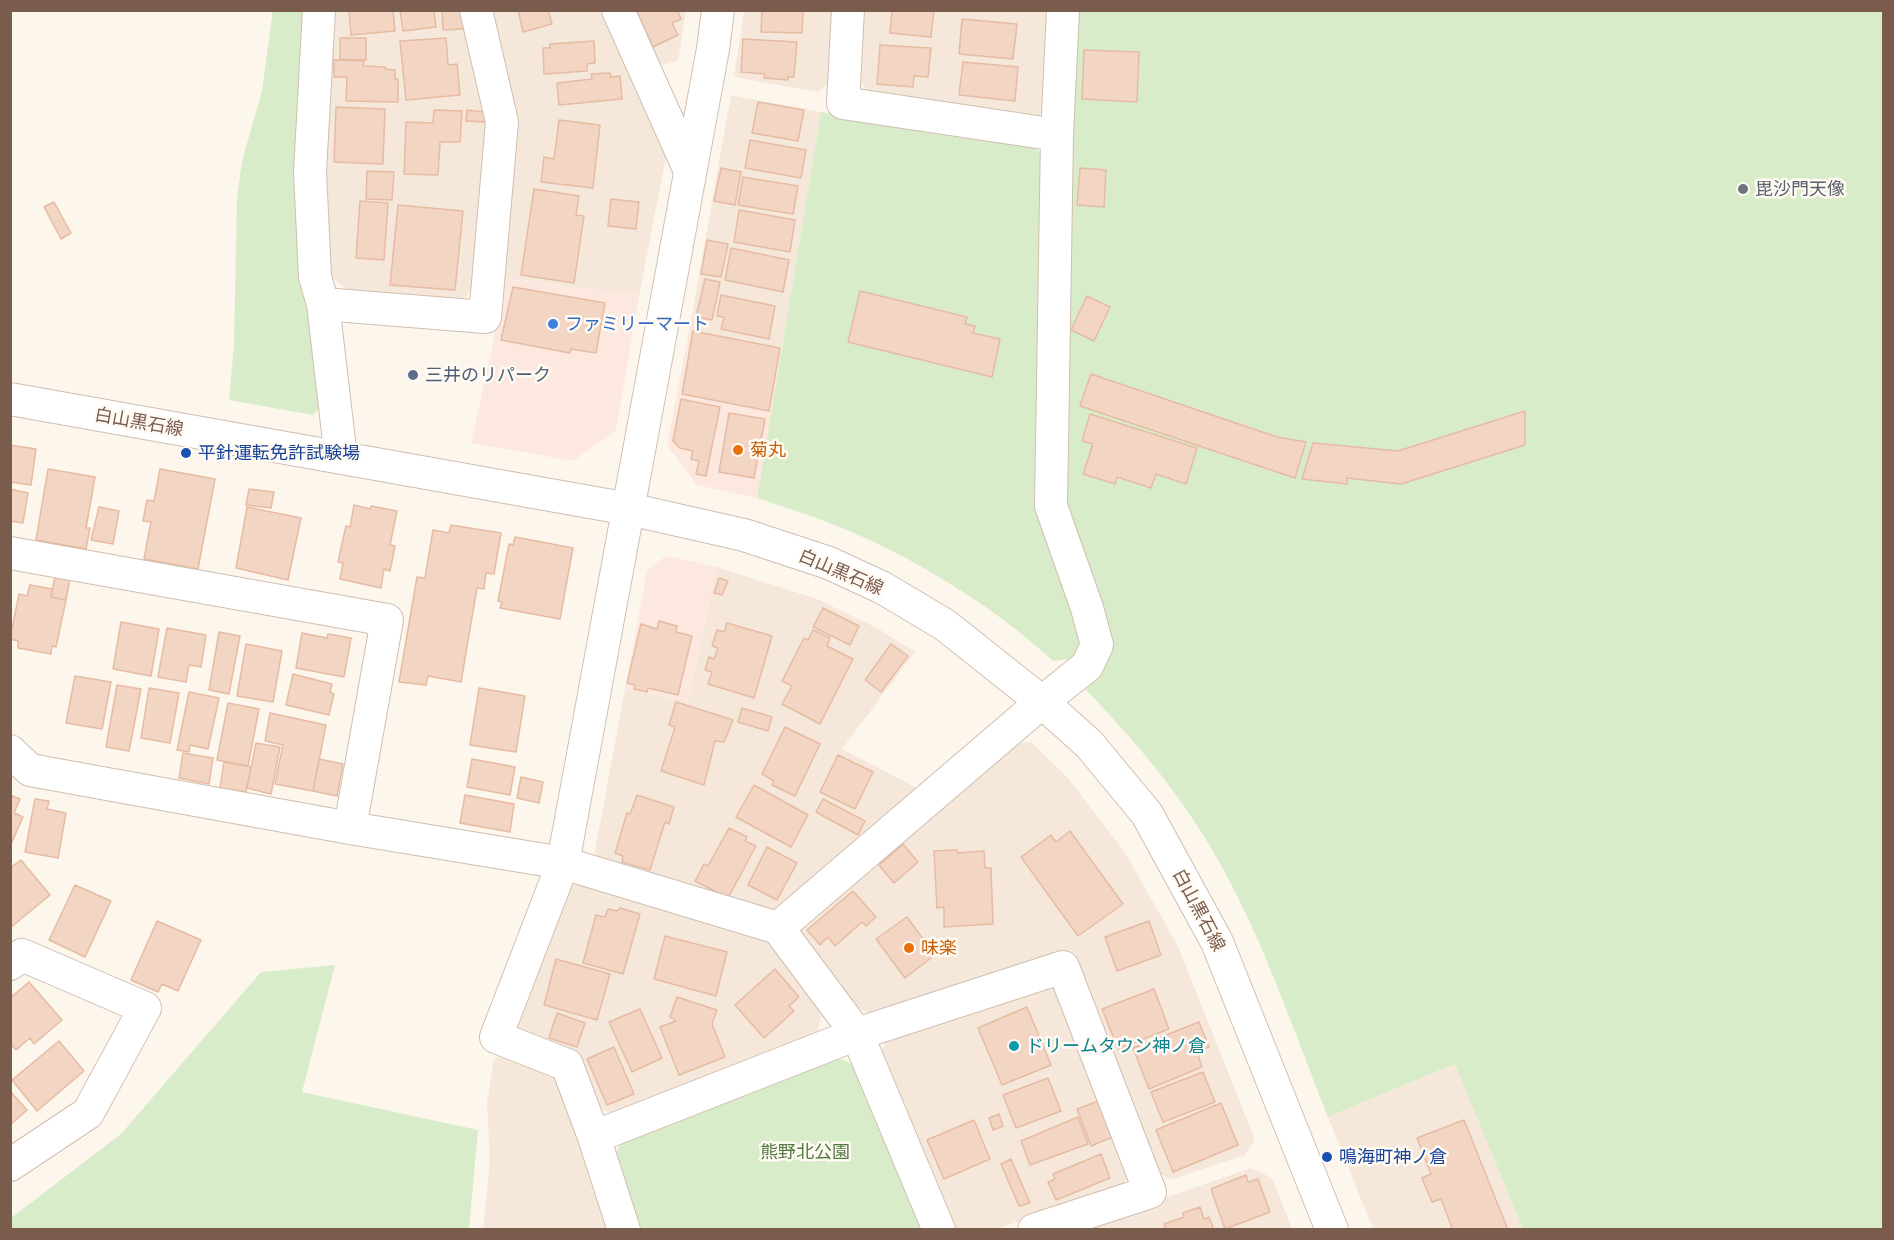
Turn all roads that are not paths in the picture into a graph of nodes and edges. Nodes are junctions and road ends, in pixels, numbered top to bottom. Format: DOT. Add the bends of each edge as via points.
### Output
graph roads {
  1 [pos="319,10"];
  2 [pos="476,10"];
  3 [pos="618,10"];
  4 [pos="718,10"];
  5 [pos="848,10"];
  6 [pos="1063,10"];
  7 [pos="1057,135"];
  8 [pos="690,171"];
  9 [pos="323,304"];
  10 [pos="10,399"];
  11 [pos="340,458"];
  12 [pos="629,509"];
  13 [pos="10,553"];
  14 [pos="1042,702"];
  15 [pos="10,751"];
  16 [pos="350,828"];
  17 [pos="563,863"];
  18 [pos="778,928"];
  19 [pos="10,964"];
  20 [pos="857,1035"];
  21 [pos="594,1137"];
  22 [pos="10,1165"];
  23 [pos="624,1230"];
  24 [pos="939,1230"];
  25 [pos="1034,1230"];
  26 [pos="1332,1230"];
  1 -- 9 [label="street" via="310,172 315,277"];
  2 -- 9 [label="street" via="502,122 485,317"];
  3 -- 8 [label="street"];
  4 -- 8 [label="street"];
  5 -- 7 [label="street" via="843,103"];
  6 -- 7 [label="street"];
  7 -- 14 [label="street" via="1051,506 1097,645 1087,666"];
  8 -- 12 [label="street"];
  9 -- 11 [label="street"];
  10 -- 11 [label="street, 白山黒石線"];
  11 -- 12 [label="street, 白山黒石線"];
  12 -- 14 [label="street, 白山黒石線" via="744,535 829,563 883,588 945,625"];
  12 -- 17 [label="street"];
  13 -- 16 [label="street" via="387,620"];
  14 -- 18 [label="street"];
  14 -- 26 [label="street, 白山黒石線" via="1089,744 1147,814 1217,942"];
  15 -- 16 [label="street" via="30,770"];
  16 -- 17 [label="street"];
  17 -- 18 [label="street"];
  17 -- 21 [label="street" via="496,1037 567,1065"];
  18 -- 20 [label="street"];
  19 -- 22 [label="street" via="22,955 145,1008 88,1113"];
  20 -- 21 [label="street"];
  20 -- 24 [label="street"];
  20 -- 25 [label="street" via="1063,967 1150,1192"];
  21 -- 23 [label="street"];
}
